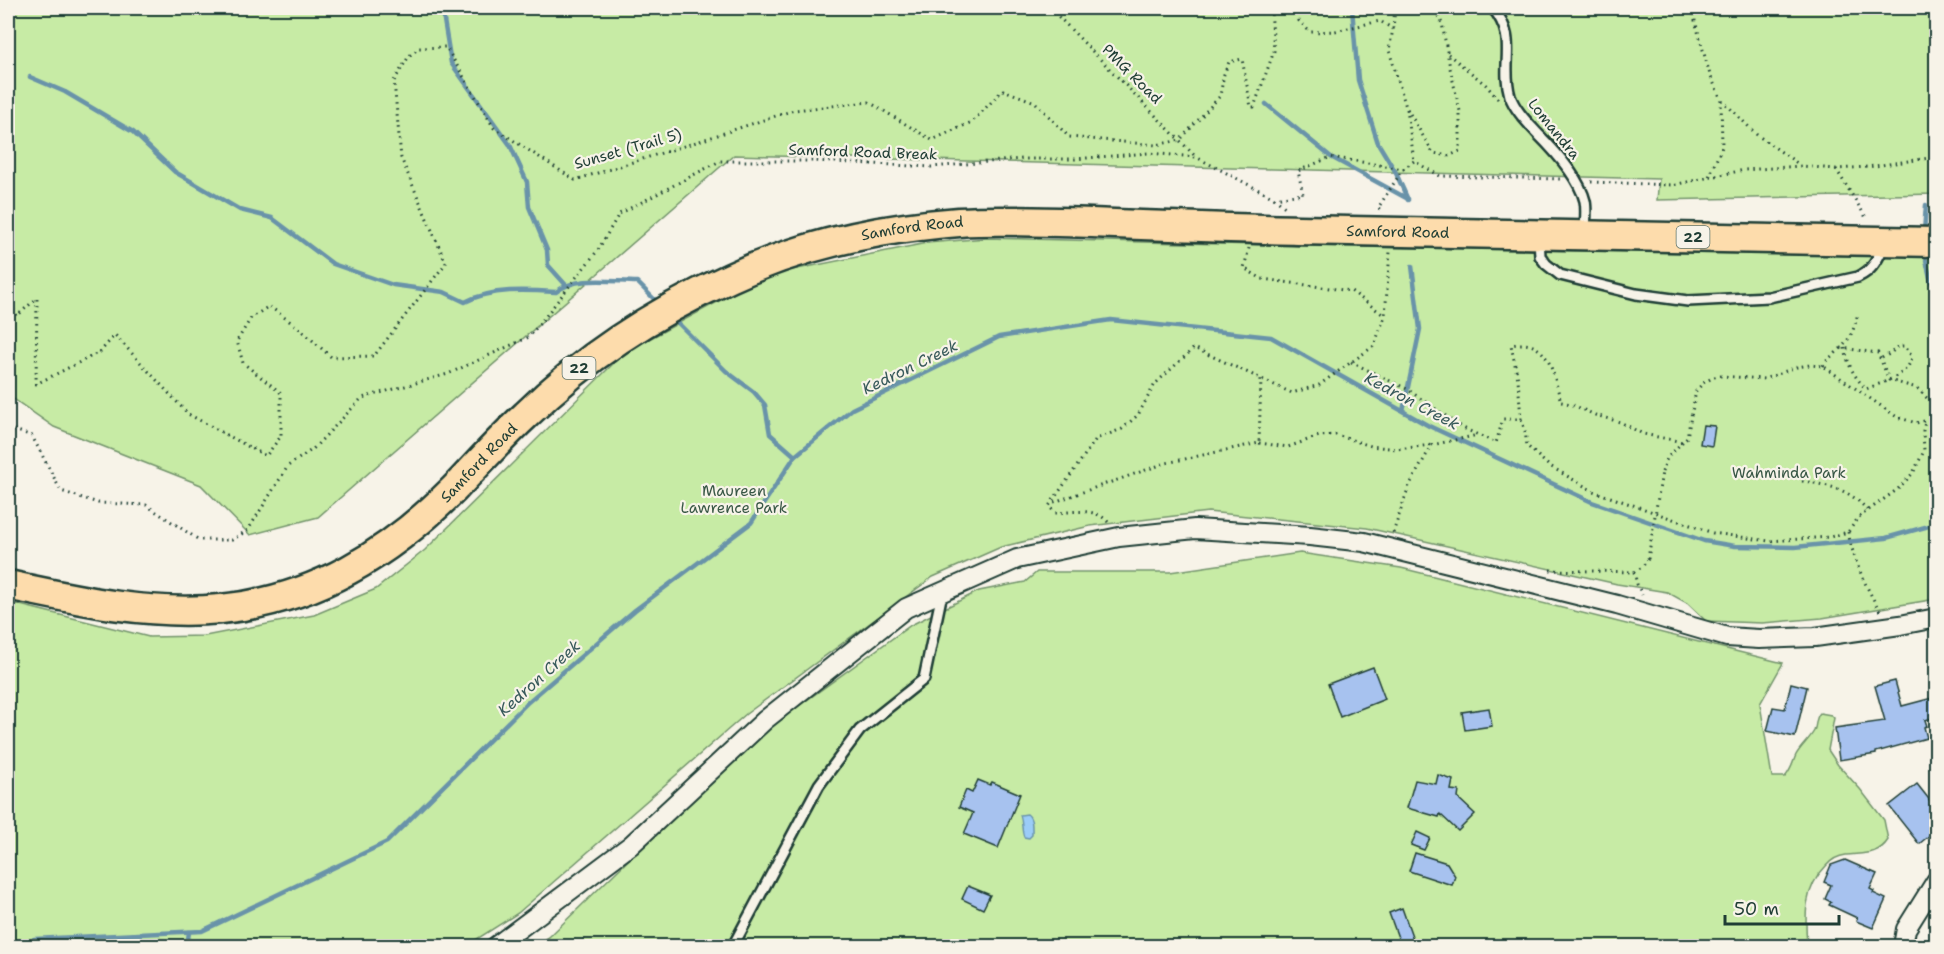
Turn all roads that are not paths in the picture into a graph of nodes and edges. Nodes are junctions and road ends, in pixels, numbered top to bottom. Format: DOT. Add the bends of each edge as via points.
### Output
graph roads {
  1 [pos="1493,8"];
  2 [pos="1539,235"];
  3 [pos="1585,235"];
  4 [pos="1885,241"];
  5 [pos="1936,242"];
  6 [pos="8,585"];
  7 [pos="943,591"];
  8 [pos="1936,618"];
  9 [pos="1936,881"];
  10 [pos="496,946"];
  11 [pos="733,946"];
  12 [pos="1903,946"];
  1 -- 3 [label="lane, Lomandra" via="1503,19 1508,39 1510,96 1522,118 1554,150 1582,193 1586,204"];
  2 -- 3 [label="main road, Samford Road / 22"];
  2 -- 4 [label="lane" via="1540,255 1560,275 1636,294 1688,301 1769,297 1858,277 1875,264"];
  2 -- 6 [label="main road, Samford Road / 22" via="1015,220 921,225 860,236 812,248 729,278 615,341 526,414 410,529 330,581 261,603 187,611 112,605"];
  3 -- 4 [label="main road, Samford Road / 22"];
  4 -- 5 [label="main road, Samford Road / 22"];
  7 -- 8 [label="street" via="1017,559 1119,537 1195,529 1364,542 1617,605 1727,637 1815,637"];
  7 -- 10 [label="street" via="906,608 765,720 631,845"];
  7 -- 11 [label="lane" via="924,679 860,730 819,785"];
  9 -- 12 [label="street" via="1906,929"];
}
